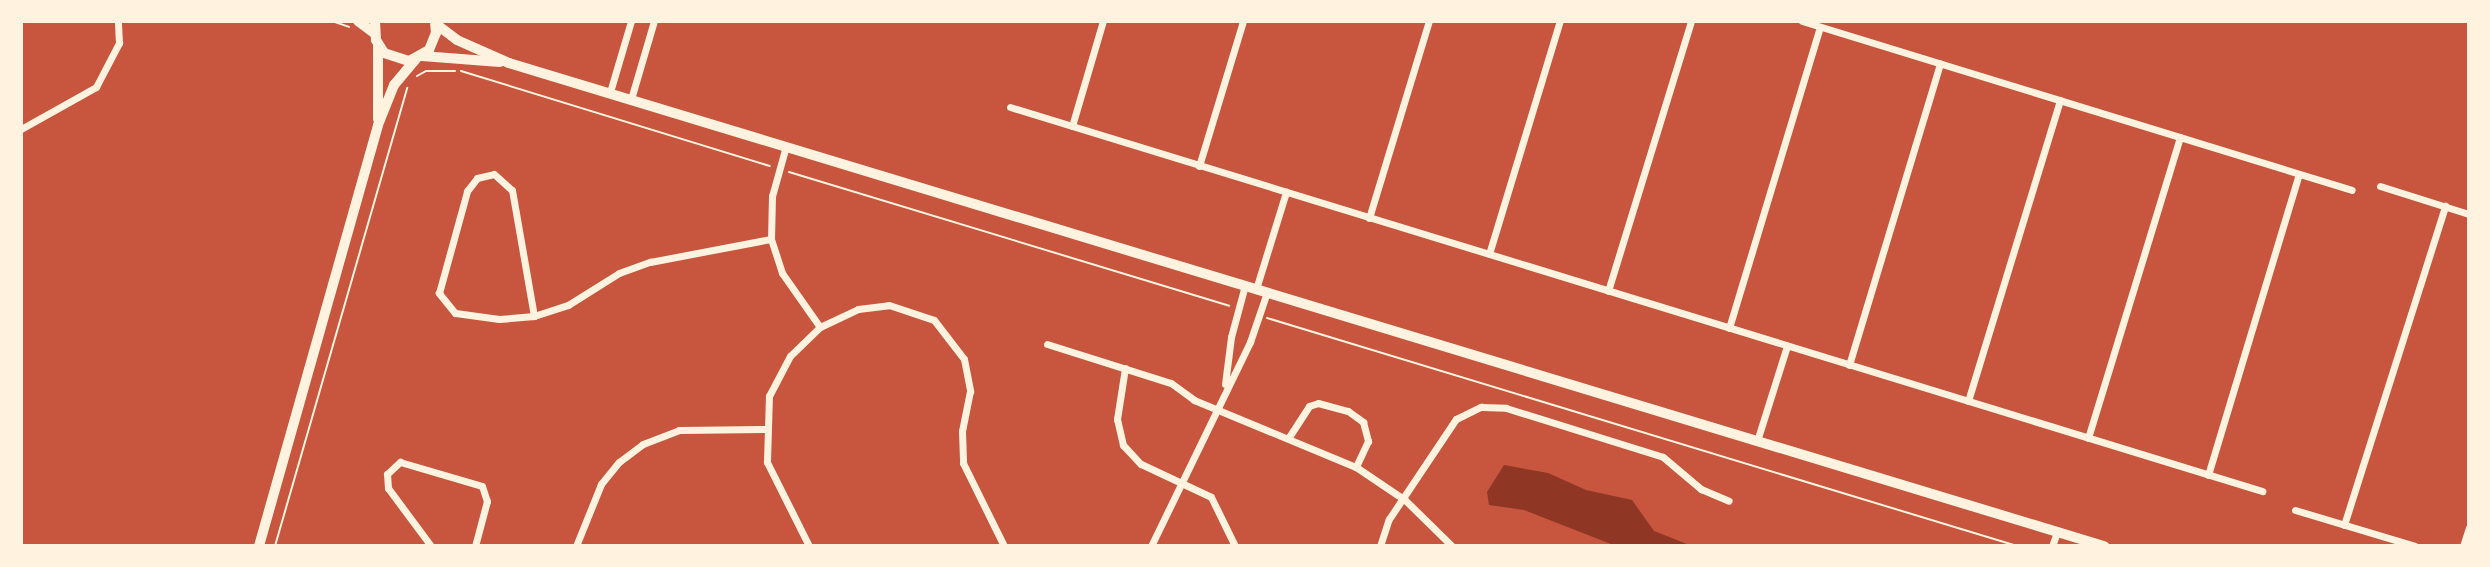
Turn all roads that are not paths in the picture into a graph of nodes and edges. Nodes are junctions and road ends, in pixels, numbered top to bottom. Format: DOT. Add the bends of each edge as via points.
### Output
graph roads {
  1 [pos="118,21"];
  2 [pos="358,21"];
  3 [pos="631,21"];
  4 [pos="654,21"];
  5 [pos="1104,21"];
  6 [pos="1243,21"];
  7 [pos="1429,21"];
  8 [pos="1560,21"];
  9 [pos="1691,21"];
  10 [pos="1802,21"];
  11 [pos="436,23"];
  12 [pos="375,27"];
  13 [pos="1821,27"];
  14 [pos="379,46"];
  15 [pos="420,57"];
  16 [pos="509,63"];
  17 [pos="1940,63"];
  18 [pos="610,92"];
  19 [pos="631,99"];
  20 [pos="2060,100"];
  21 [pos="1010,107"];
  22 [pos="378,125"];
  23 [pos="1072,126"];
  24 [pos="21,129"];
  25 [pos="2180,137"];
  26 [pos="786,146"];
  27 [pos="1199,166"];
  28 [pos="2300,174"];
  29 [pos="2380,186"];
  30 [pos="2352,190"];
  31 [pos="1286,192"];
  32 [pos="2445,206"];
  33 [pos="2469,214"];
  34 [pos="1369,218"];
  35 [pos="771,239"];
  36 [pos="1489,254"];
  37 [pos="1256,289"];
  38 [pos="1608,291"];
  39 [pos="534,316"];
  40 [pos="820,327"];
  41 [pos="1729,328"];
  42 [pos="1047,344"];
  43 [pos="1787,346"];
  44 [pos="1849,365"];
  45 [pos="1125,368"];
  46 [pos="1225,389"];
  47 [pos="1968,401"];
  48 [pos="1217,409"];
  49 [pos="765,429"];
  50 [pos="1289,437"];
  51 [pos="2088,438"];
  52 [pos="1757,441"];
  53 [pos="1356,467"];
  54 [pos="2208,475"];
  55 [pos="1185,482"];
  56 [pos="2262,491"];
  57 [pos="1405,500"];
  58 [pos="1729,501"];
  59 [pos="2295,510"];
  60 [pos="2344,524"];
  61 [pos="2469,527"];
  62 [pos="2057,532"];
  63 [pos="2083,543"];
  64 [pos="259,546"];
  65 [pos="431,546"];
  66 [pos="475,546"];
  67 [pos="576,546"];
  68 [pos="809,546"];
  69 [pos="1004,546"];
  70 [pos="1151,546"];
  71 [pos="1235,546"];
  72 [pos="1380,546"];
  73 [pos="1452,546"];
  74 [pos="2052,546"];
  75 [pos="2104,546"];
  76 [pos="2415,546"];
  77 [pos="2463,546"];
  1 -- 24 [label="street" via="118,43 96,87"];
  2 -- 12 [label="main road"];
  3 -- 18 [label="street"];
  4 -- 19 [label="street"];
  5 -- 23 [label="street"];
  6 -- 27 [label="street"];
  7 -- 34 [label="street"];
  8 -- 36 [label="street"];
  9 -- 38 [label="street"];
  10 -- 13 [label="street"];
  11 -- 15 [label="main road" via="434,42"];
  11 -- 16 [label="main road" via="457,40"];
  12 -- 14 [label="main road"];
  13 -- 17 [label="street"];
  13 -- 41 [label="street"];
  14 -- 15 [label="main road" via="400,60"];
  14 -- 22 [label="main road"];
  15 -- 16 [label="main road"];
  15 -- 22 [label="main road" via="394,85"];
  16 -- 18 [label="main road"];
  17 -- 20 [label="street"];
  17 -- 44 [label="street"];
  18 -- 19 [label="main road"];
  19 -- 26 [label="main road"];
  20 -- 25 [label="street"];
  20 -- 47 [label="street"];
  21 -- 23 [label="street"];
  22 -- 64 [label="main road"];
  23 -- 27 [label="street"];
  25 -- 28 [label="street"];
  25 -- 51 [label="street"];
  26 -- 35 [label="street" via="772,196"];
  26 -- 37 [label="main road"];
  27 -- 31 [label="street"];
  28 -- 30 [label="street"];
  28 -- 54 [label="street"];
  29 -- 32 [label="street"];
  31 -- 34 [label="street"];
  31 -- 37 [label="street"];
  32 -- 33 [label="street"];
  32 -- 60 [label="street"];
  34 -- 36 [label="street"];
  35 -- 39 [label="street" via="650,262 619,273 568,305"];
  35 -- 40 [label="street" via="782,273"];
  36 -- 38 [label="street"];
  37 -- 46 [label="street" via="1231,337"];
  37 -- 46 [label="street" via="1250,342"];
  37 -- 52 [label="main road"];
  38 -- 41 [label="street"];
  39 -- 39 [label="street" via="499,319 455,313 439,293 467,191 485,174 502,176 512,190"];
  40 -- 49 [label="street" via="782,368 769,397"];
  40 -- 69 [label="street" via="858,309 890,305 921,313 946,331 969,374 962,463"];
  41 -- 43 [label="street"];
  42 -- 45 [label="street"];
  43 -- 44 [label="street"];
  43 -- 52 [label="street"];
  44 -- 47 [label="street"];
  45 -- 48 [label="street" via="1171,383"];
  45 -- 55 [label="street" via="1116,419 1123,445 1141,464"];
  46 -- 48 [label="street"];
  47 -- 51 [label="street"];
  48 -- 50 [label="street"];
  48 -- 55 [label="street"];
  49 -- 67 [label="street" via="678,430 643,444 619,462 601,484"];
  49 -- 68 [label="street" via="767,462 775,484"];
  50 -- 53 [label="street"];
  50 -- 53 [label="street" via="1308,405 1348,411 1363,422 1368,441"];
  51 -- 54 [label="street"];
  52 -- 62 [label="main road"];
  53 -- 57 [label="street"];
  54 -- 56 [label="street"];
  55 -- 70 [label="street"];
  55 -- 71 [label="street" via="1216,502"];
  57 -- 58 [label="street" via="1456,419 1467,411 1493,406 1662,457 1701,489"];
  57 -- 72 [label="street" via="1389,519"];
  57 -- 73 [label="street"];
  59 -- 60 [label="street"];
  60 -- 76 [label="street"];
  61 -- 77 [label="street"];
  62 -- 63 [label="main road"];
  62 -- 74 [label="street"];
  63 -- 75 [label="main road"];
  65 -- 66 [label="street" via="388,488 387,474 400,462 482,486 487,501"];
}
